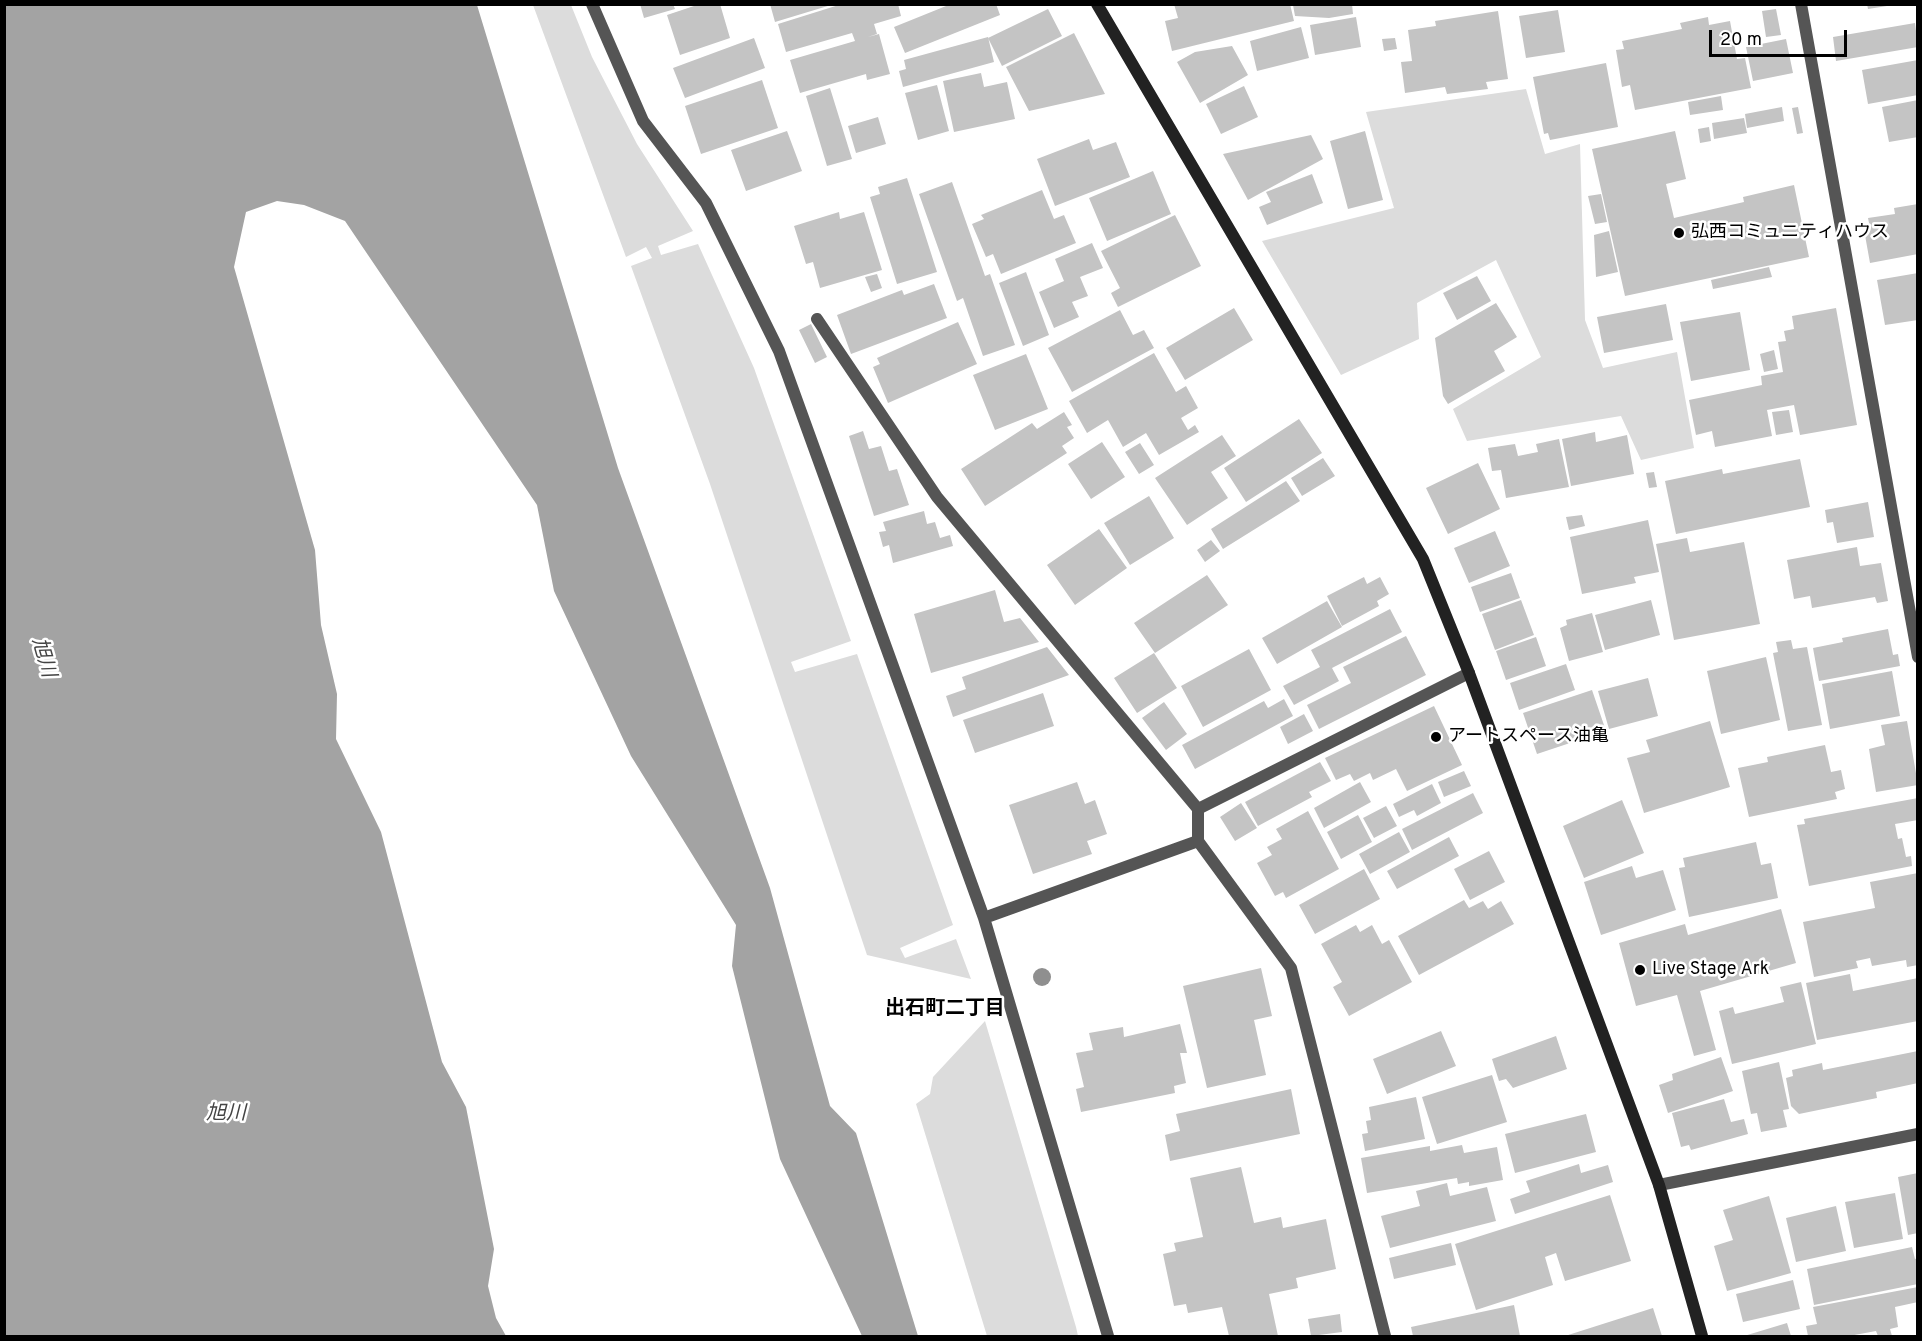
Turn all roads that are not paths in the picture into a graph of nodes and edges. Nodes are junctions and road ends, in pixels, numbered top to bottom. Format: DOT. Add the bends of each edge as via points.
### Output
graph roads {
  1 [pos="592,4"];
  2 [pos="1097,4"];
  3 [pos="1801,4"];
  4 [pos="817,318"];
  5 [pos="1917,657"];
  6 [pos="1469,673"];
  7 [pos="1198,809"];
  8 [pos="1198,841"];
  9 [pos="984,918"];
  10 [pos="1917,1134"];
  11 [pos="1659,1185"];
  12 [pos="1108,1336"];
  13 [pos="1385,1336"];
  14 [pos="1702,1336"];
  1 -- 9 [label="street" via="643,121 706,203 779,351"];
  2 -- 6 [label="street" via="1424,559"];
  3 -- 5 [label="street"];
  4 -- 7 [label="street" via="936,497"];
  6 -- 7 [label="street"];
  6 -- 11 [label="street"];
  7 -- 8 [label="street"];
  8 -- 9 [label="street"];
  8 -- 13 [label="street" via="1291,968"];
  9 -- 12 [label="street"];
  10 -- 11 [label="street"];
  11 -- 14 [label="street"];
}
